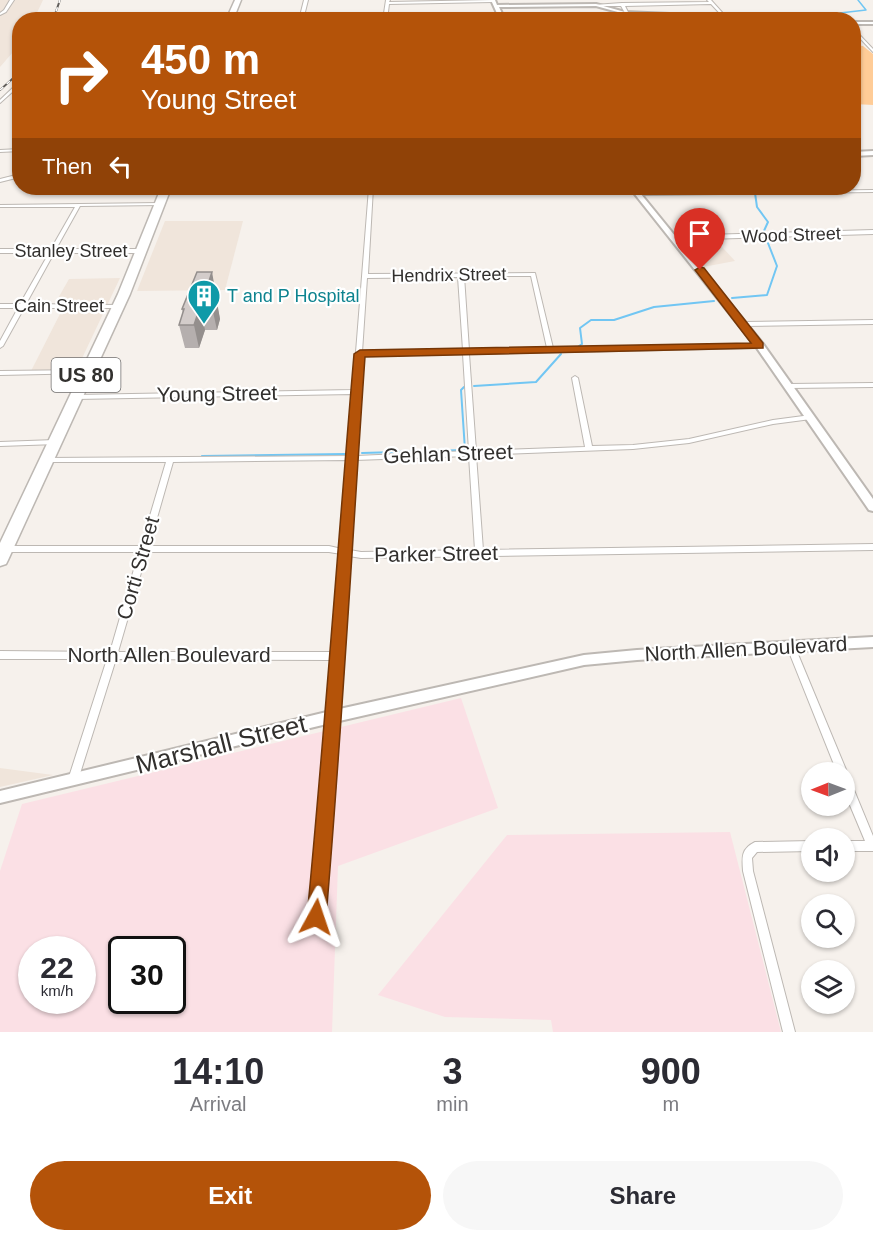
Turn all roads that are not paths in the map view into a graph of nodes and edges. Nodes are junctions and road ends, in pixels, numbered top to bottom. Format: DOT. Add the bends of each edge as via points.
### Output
graph roads {
  1 [pos="12,0"];
  2 [pos="710,1"];
  3 [pos="387,2"];
  4 [pos="494,2"];
  5 [pos="586,2"];
  6 [pos="649,2"];
  7 [pos="622,4"];
  8 [pos="596,5"];
  9 [pos="624,12"];
  10 [pos="627,12"];
  11 [pos="0,14"];
  12 [pos="861,38"];
  13 [pos="873,51"];
  14 [pos="12,90"];
  15 [pos="0,102"];
  16 [pos="163,195"];
  17 [pos="372,195"];
  18 [pos="639,195"];
  19 [pos="160,204"];
  20 [pos="78,205"];
  21 [pos="0,206"];
  22 [pos="873,232"];
  23 [pos="673,238"];
  24 [pos="0,251"];
  25 [pos="53,251"];
  26 [pos="142,251"];
  27 [pos="461,275"];
  28 [pos="366,276"];
  29 [pos="0,306"];
  30 [pos="22,306"];
  31 [pos="118,306"];
  32 [pos="873,322"];
  33 [pos="743,324"];
  34 [pos="0,346"];
  35 [pos="759,346"];
  36 [pos="550,350"];
  37 [pos="467,351"];
  38 [pos="360,354"];
  39 [pos="87,372"];
  40 [pos="0,373"];
  41 [pos="575,378"];
  42 [pos="873,385"];
  43 [pos="790,386"];
  44 [pos="357,392"];
  45 [pos="76,397"];
  46 [pos="811,417"];
  47 [pos="55,442"];
  48 [pos="0,444"];
  49 [pos="589,449"];
  50 [pos="474,453"];
  51 [pos="352,458"];
  52 [pos="170,459"];
  53 [pos="46,460"];
  54 [pos="871,502"];
  55 [pos="873,547"];
  56 [pos="143,548"];
  57 [pos="344,552"];
  58 [pos="2,553"];
  59 [pos="479,554"];
  60 [pos="873,642"];
  61 [pos="791,647"];
  62 [pos="0,655"];
  63 [pos="113,655"];
  64 [pos="337,656"];
  65 [pos="619,657"];
  66 [pos="335,716"];
  67 [pos="838,762"];
  68 [pos="74,780"];
  69 [pos="0,797"];
  70 [pos="855,804"];
  71 [pos="801,846"];
  72 [pos="855,846"];
  73 [pos="873,846"];
  74 [pos="316,917"];
  75 [pos="789,1032"];
  1 -- 11 [label="street"];
  2 -- 6 [label="street"];
  3 -- 4 [label="street"];
  4 -- 5 [label="street"];
  5 -- 8 [label="street"];
  6 -- 7 [label="street"];
  7 -- 8 [label="street"];
  7 -- 10 [label="street"];
  8 -- 9 [label="street"];
  12 -- 13 [label="street"];
  14 -- 15 [label="street"];
  16 -- 19 [label="highway, US 80"];
  17 -- 28 [label="street"];
  18 -- 23 [label="street"];
  19 -- 20 [label="street"];
  19 -- 26 [label="highway, US 80"];
  20 -- 21 [label="street"];
  20 -- 25 [label="street"];
  22 -- 23 [label="street, Wood Street"];
  23 -- 33 [label="street"];
  24 -- 25 [label="street, Stanley Street"];
  25 -- 26 [label="street, Stanley Street"];
  25 -- 30 [label="street"];
  26 -- 31 [label="highway, US 80"];
  27 -- 28 [label="street, Hendrix Street"];
  27 -- 36 [label="street, Hendrix Street" via="533,274"];
  27 -- 37 [label="street"];
  28 -- 38 [label="street"];
  29 -- 30 [label="street, Cain Street"];
  30 -- 31 [label="street, Cain Street"];
  30 -- 34 [label="street"];
  31 -- 39 [label="highway, US 80"];
  32 -- 33 [label="street"];
  33 -- 35 [label="street"];
  35 -- 36 [label="street"];
  35 -- 43 [label="street"];
  36 -- 37 [label="street"];
  37 -- 38 [label="street"];
  37 -- 50 [label="street"];
  38 -- 44 [label="street"];
  39 -- 40 [label="street"];
  39 -- 45 [label="highway, US 80"];
  41 -- 49 [label="street"];
  42 -- 43 [label="street"];
  43 -- 46 [label="street"];
  44 -- 45 [label="street, Young Street"];
  44 -- 51 [label="street"];
  45 -- 47 [label="highway, US 80"];
  46 -- 49 [label="street, Gehlan Street" via="689,441"];
  46 -- 54 [label="street"];
  47 -- 48 [label="street"];
  47 -- 53 [label="highway, US 80"];
  49 -- 50 [label="street, Gehlan Street"];
  50 -- 51 [label="street, Gehlan Street"];
  50 -- 59 [label="street"];
  51 -- 52 [label="street, Gehlan Street"];
  51 -- 57 [label="street"];
  52 -- 53 [label="street, Gehlan Street"];
  52 -- 56 [label="street, Corti Street"];
  53 -- 58 [label="highway, US 80"];
  55 -- 59 [label="street, Parker Street"];
  56 -- 57 [label="street, Parker Street"];
  56 -- 58 [label="street, Parker Street"];
  56 -- 63 [label="street, Corti Street"];
  57 -- 59 [label="street, Parker Street"];
  57 -- 64 [label="street"];
  60 -- 61 [label="street, North Allen Boulevard"];
  61 -- 65 [label="street, North Allen Boulevard"];
  61 -- 67 [label="street"];
  62 -- 63 [label="street, North Allen Boulevard"];
  63 -- 64 [label="street, North Allen Boulevard"];
  63 -- 68 [label="street, Corti Street"];
  64 -- 66 [label="street"];
  65 -- 66 [label="street, Marshall Street" via="557,665"];
  66 -- 68 [label="street, Marshall Street"];
  66 -- 74 [label="street"];
  68 -- 69 [label="street, Marshall Street"];
  70 -- 73 [label="street"];
  71 -- 75 [label="street" via="755,847 748,852 748,871"];
  72 -- 73 [label="street"];
}
